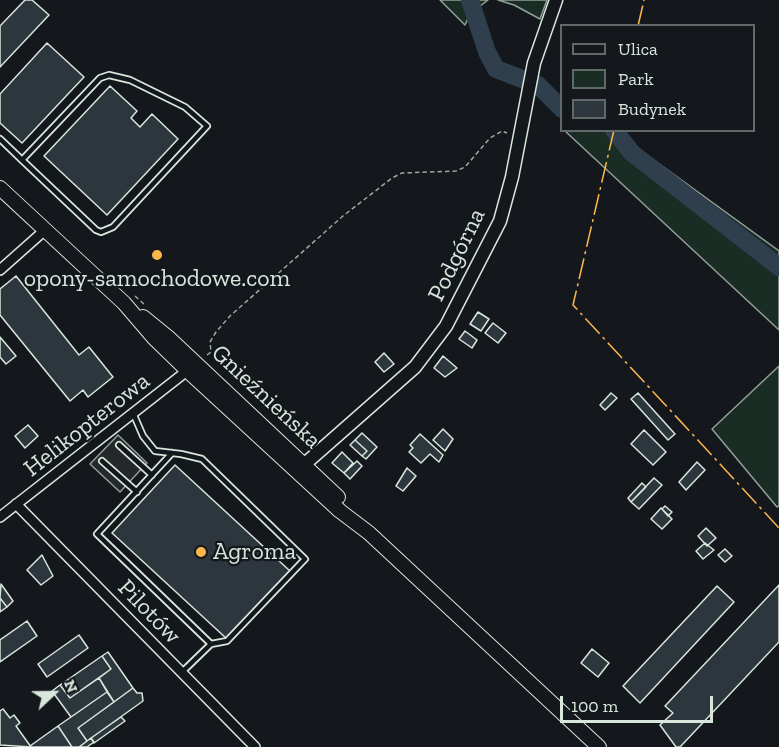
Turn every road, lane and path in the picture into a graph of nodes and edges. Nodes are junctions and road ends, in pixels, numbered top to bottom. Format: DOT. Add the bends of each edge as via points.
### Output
graph roads {
  1 [pos="556,0"];
  2 [pos="520,136"];
  3 [pos="0,139"];
  4 [pos="22,160"];
  5 [pos="0,188"];
  6 [pos="45,230"];
  7 [pos="0,270"];
  8 [pos="129,299"];
  9 [pos="150,309"];
  10 [pos="192,367"];
  11 [pos="133,413"];
  12 [pos="119,445"];
  13 [pos="172,453"];
  14 [pos="102,461"];
  15 [pos="301,468"];
  16 [pos="152,475"];
  17 [pos="137,492"];
  18 [pos="16,504"];
  19 [pos="0,517"];
  20 [pos="211,644"];
  21 [pos="181,674"];
  22 [pos="255,747"];
  23 [pos="599,747"];
  1 -- 2 [label="street, Podgórna" via="534,63"];
  2 -- 10 [label="path" via="502,131 456,171 402,173 392,178 230,316 210,342 211,352"];
  2 -- 15 [label="street, Podgórna" via="500,221 437,339 415,367"];
  3 -- 4 [label="lane"];
  4 -- 4 [label="lane" via="100,78 109,75 130,80 185,107 207,126 113,227 102,232"];
  5 -- 6 [label="main road, Gnieźnieńska"];
  6 -- 7 [label="street"];
  6 -- 8 [label="main road, Gnieźnieńska"];
  8 -- 9 [label="path"];
  8 -- 10 [label="main road, Gnieźnieńska"];
  10 -- 11 [label="street, Helikopterowa"];
  10 -- 15 [label="main road, Gnieźnieńska"];
  11 -- 13 [label="lane" via="142,436 155,452"];
  11 -- 18 [label="street, Helikopterowa"];
  12 -- 16 [label="lane"];
  13 -- 16 [label="lane"];
  13 -- 20 [label="lane" via="202,459 305,559 227,641"];
  14 -- 17 [label="lane"];
  15 -- 23 [label="main road, Gnieźnieńska"];
  16 -- 17 [label="lane"];
  17 -- 20 [label="lane" via="97,534"];
  18 -- 19 [label="street, Helikopterowa"];
  18 -- 21 [label="street, Pilotów"];
  20 -- 21 [label="lane"];
  21 -- 22 [label="street, Pilotów"];
}
